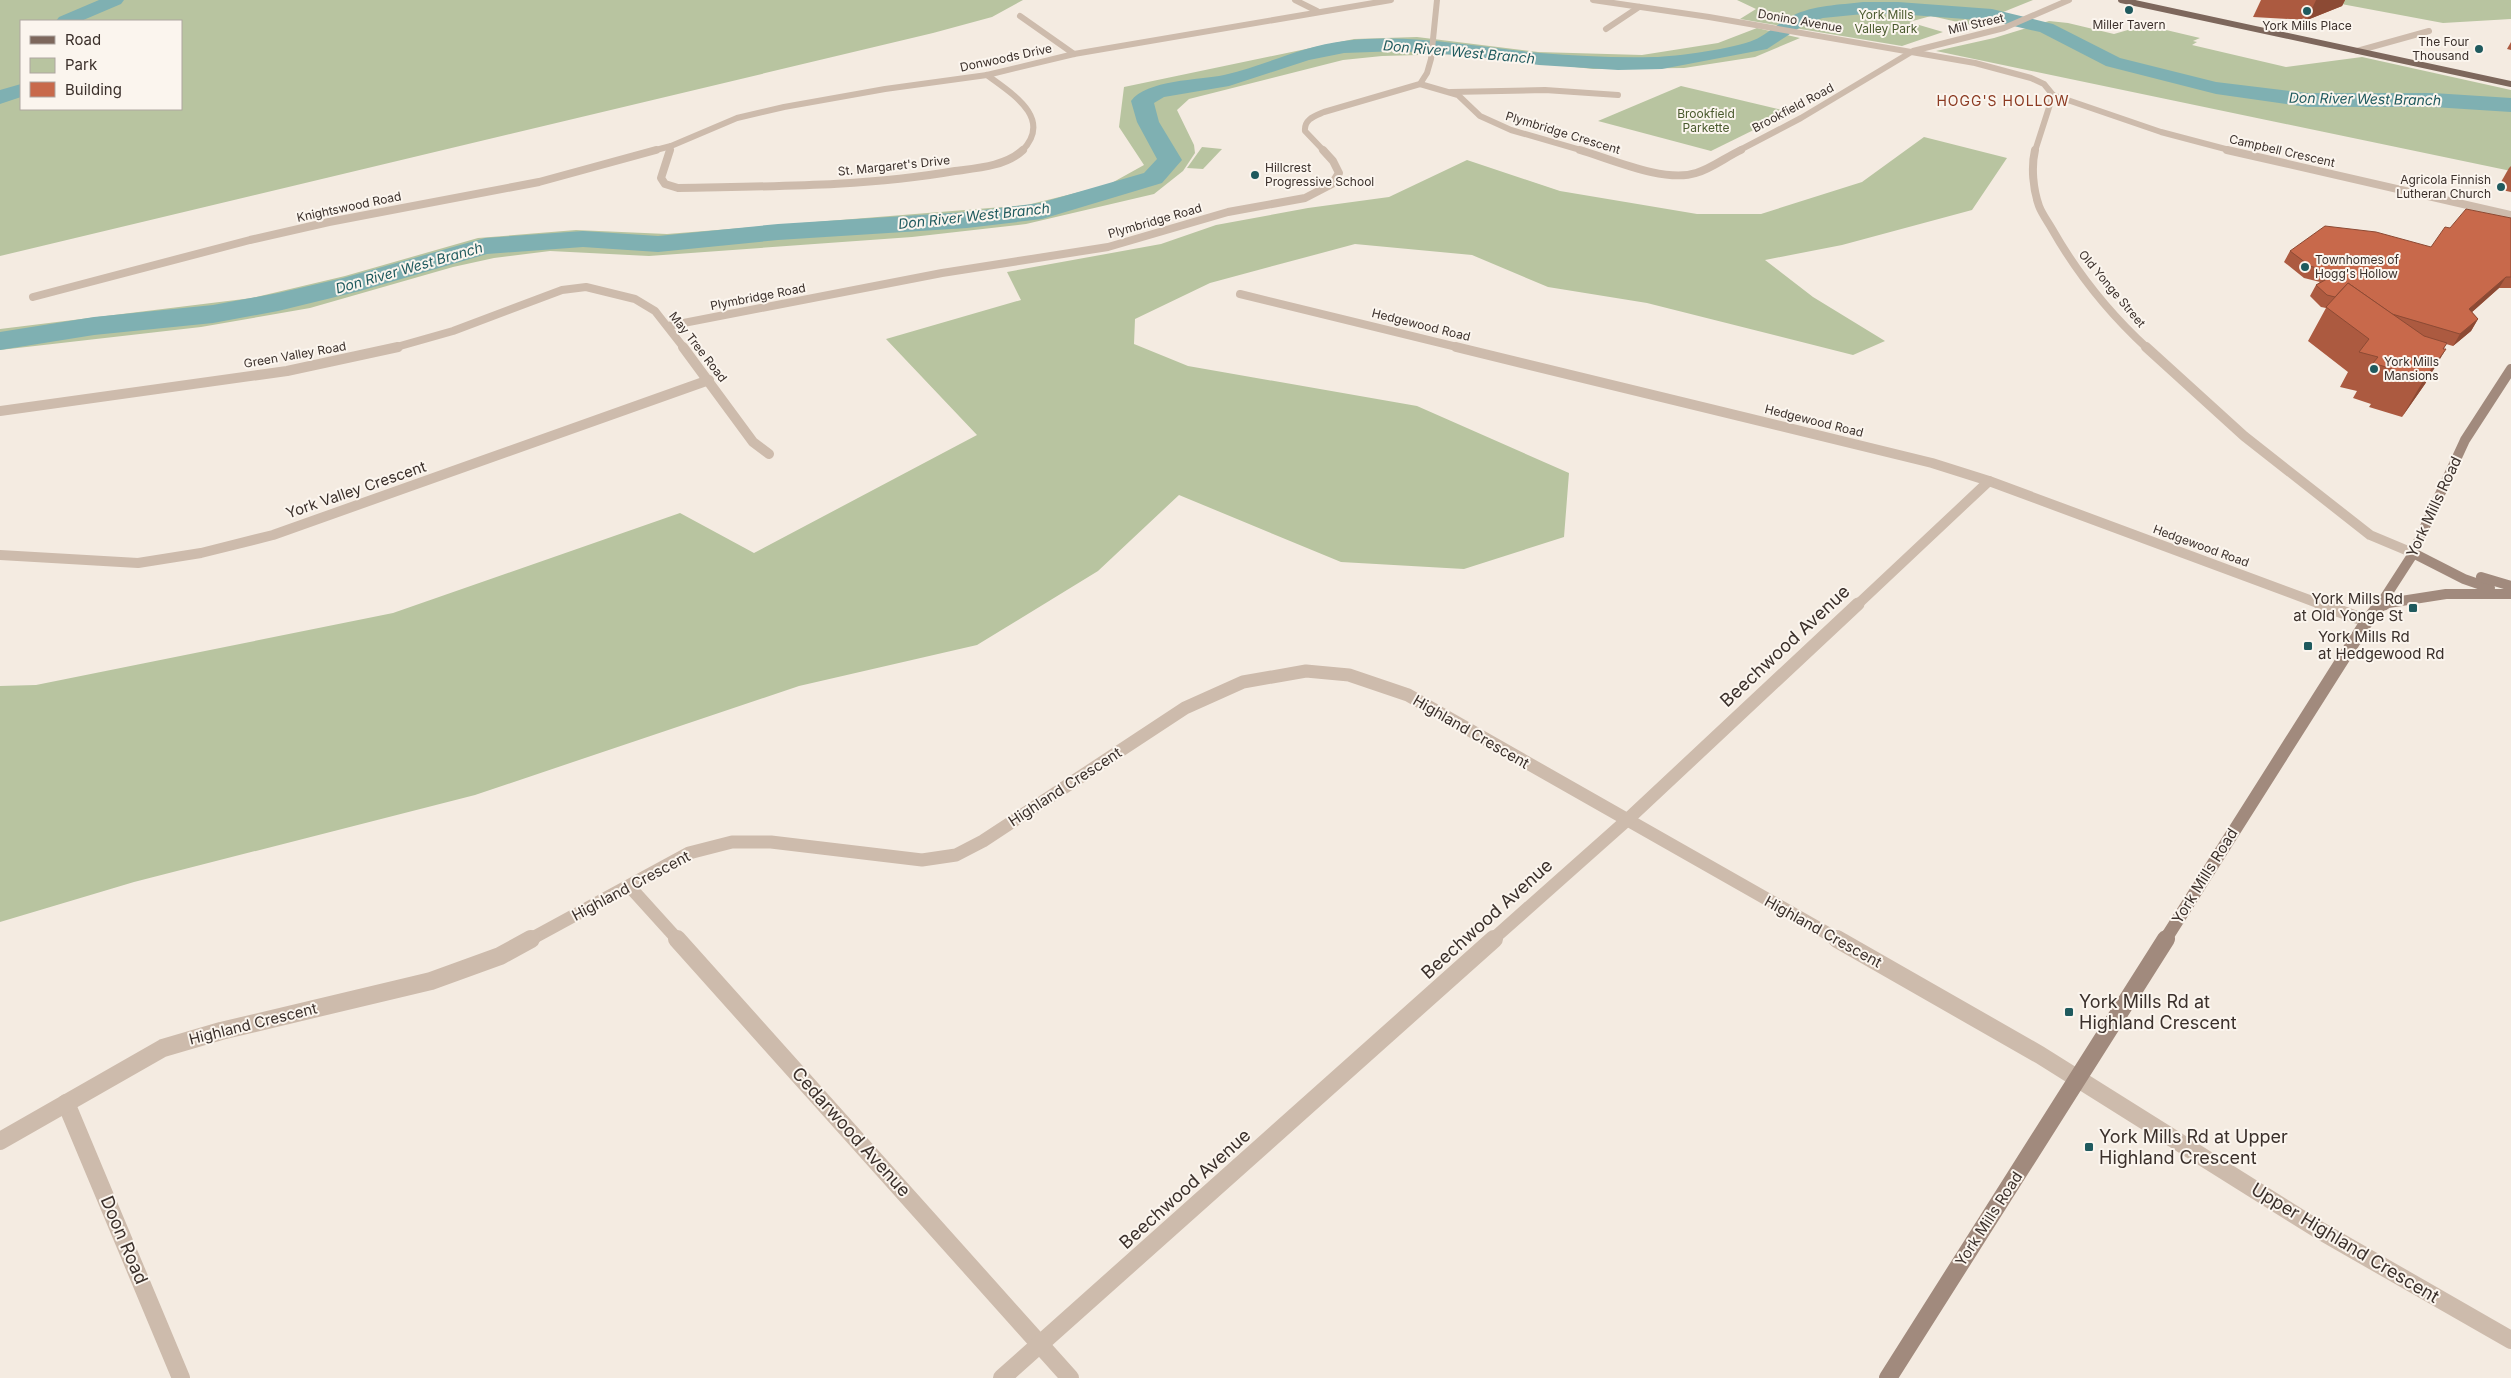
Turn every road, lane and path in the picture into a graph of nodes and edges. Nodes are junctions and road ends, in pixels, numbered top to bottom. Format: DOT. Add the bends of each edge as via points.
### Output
graph roads {
  1 [pos="1295,0"];
  2 [pos="1392,0"];
  3 [pos="1437,0"];
  4 [pos="1593,0"];
  5 [pos="2069,0"];
  6 [pos="2121,0"];
  7 [pos="2144,0"];
  8 [pos="1639,7"];
  9 [pos="1318,11"];
  10 [pos="1020,16"];
  11 [pos="1606,29"];
  12 [pos="2429,31"];
  13 [pos="2370,48"];
  14 [pos="2357,51"];
  15 [pos="1913,52"];
  16 [pos="1074,54"];
  17 [pos="987,75"];
  18 [pos="2511,78"];
  19 [pos="1420,84"];
  20 [pos="2511,84"];
  21 [pos="1448,92"];
  22 [pos="1618,95"];
  23 [pos="2053,95"];
  24 [pos="671,146"];
  25 [pos="1681,176"];
  26 [pos="2511,215"];
  27 [pos="586,287"];
  28 [pos="1240,294"];
  29 [pos="33,297"];
  30 [pos="668,326"];
  31 [pos="2511,369"];
  32 [pos="709,380"];
  33 [pos="2508,381"];
  34 [pos="0,411"];
  35 [pos="768,454"];
  36 [pos="1990,480"];
  37 [pos="2415,550"];
  38 [pos="0,555"];
  39 [pos="2511,586"];
  40 [pos="2511,592"];
  41 [pos="2382,604"];
  42 [pos="2367,621"];
  43 [pos="1626,821"];
  44 [pos="630,887"];
  45 [pos="2078,1079"];
  46 [pos="66,1102"];
  47 [pos="0,1140"];
  48 [pos="2511,1340"];
  49 [pos="1040,1343"];
  50 [pos="181,1378"];
  51 [pos="1002,1378"];
  52 [pos="1070,1378"];
  53 [pos="1888,1378"];
  1 -- 9 [label="street"];
  2 -- 9 [label="street, Donwoods Drive"];
  3 -- 19 [label="street" via="1433,10 1435,32 1427,75"];
  4 -- 8 [label="street, Donino Avenue"];
  5 -- 15 [label="street, Mill Street" via="2010,26"];
  6 -- 14 [label="main road"];
  7 -- 13 [label="main road"];
  8 -- 11 [label="street"];
  8 -- 15 [label="street, Donino Avenue"];
  9 -- 16 [label="street, Donwoods Drive"];
  10 -- 16 [label="street"];
  12 -- 13 [label="street"];
  13 -- 14 [label="street"];
  13 -- 18 [label="main road"];
  14 -- 20 [label="main road"];
  15 -- 23 [label="street" via="2022,75 2044,84"];
  15 -- 25 [label="street, Brookfield Road" via="1802,118 1697,173"];
  16 -- 17 [label="street, Donwoods Drive"];
  17 -- 24 [label="street, Donwoods Drive" via="784,107 737,118"];
  17 -- 24 [label="street, St. Margaret's Drive" via="1021,102 1032,116 1033,132 1029,143 1017,154 988,166 878,182 678,188 665,184 661,178"];
  19 -- 21 [label="street, Plymbridge Crescent"];
  19 -- 30 [label="street, Plymbridge Road" via="1311,118 1304,127 1305,131 1333,161 1339,173 1332,184 1305,198 1228,212 1108,247 951,271"];
  21 -- 22 [label="street, Plymbridge Crescent" via="1545,90"];
  21 -- 25 [label="street, Plymbridge Crescent" via="1458,95 1480,116 1511,130 1662,174"];
  23 -- 26 [label="street, Campbell Crescent" via="2210,146"];
  23 -- 37 [label="street, Old Yonge Street" via="2032,164 2039,206 2062,247 2090,286 2130,332 2244,436 2370,535"];
  24 -- 29 [label="street, Knightswood Road" via="539,182 320,224"];
  27 -- 30 [label="street, May Tree Road" via="635,299 655,311"];
  27 -- 34 [label="street, Green Valley Road" via="562,290 453,331 372,354 287,371"];
  28 -- 36 [label="street, Hedgewood Road" via="1932,463"];
  30 -- 32 [label="street, May Tree Road"];
  31 -- 33 [label="main road, York Mills Road"];
  32 -- 35 [label="street, May Tree Road" via="753,442"];
  32 -- 38 [label="street, York Valley Crescent" via="273,535 201,553 138,563"];
  33 -- 37 [label="main road, York Mills Road" via="2466,438"];
  36 -- 42 [label="street, Hedgewood Road"];
  36 -- 43 [label="street, Beechwood Avenue"];
  37 -- 39 [label="main road"];
  37 -- 40 [label="main road" via="2464,579"];
  37 -- 41 [label="main road, York Mills Road"];
  40 -- 41 [label="main road" via="2431,594"];
  41 -- 42 [label="main road, York Mills Road"];
  42 -- 45 [label="main road, York Mills Road"];
  43 -- 44 [label="street, Highland Crescent" via="1408,695 1349,675 1306,671 1243,682 1185,708 983,841 956,855 922,860 771,842 732,842 689,853"];
  43 -- 45 [label="street, Highland Crescent"];
  43 -- 49 [label="street, Beechwood Avenue"];
  44 -- 46 [label="street, Highland Crescent" via="500,956 431,981 163,1048"];
  44 -- 49 [label="street, Cedarwood Avenue"];
  45 -- 48 [label="street, Upper Highland Crescent" via="2319,1230"];
  45 -- 53 [label="main road, York Mills Road"];
  46 -- 47 [label="street, Highland Crescent"];
  46 -- 50 [label="street, Doon Road"];
  49 -- 51 [label="street, Beechwood Avenue"];
  49 -- 52 [label="street, Cedarwood Avenue"];
}
